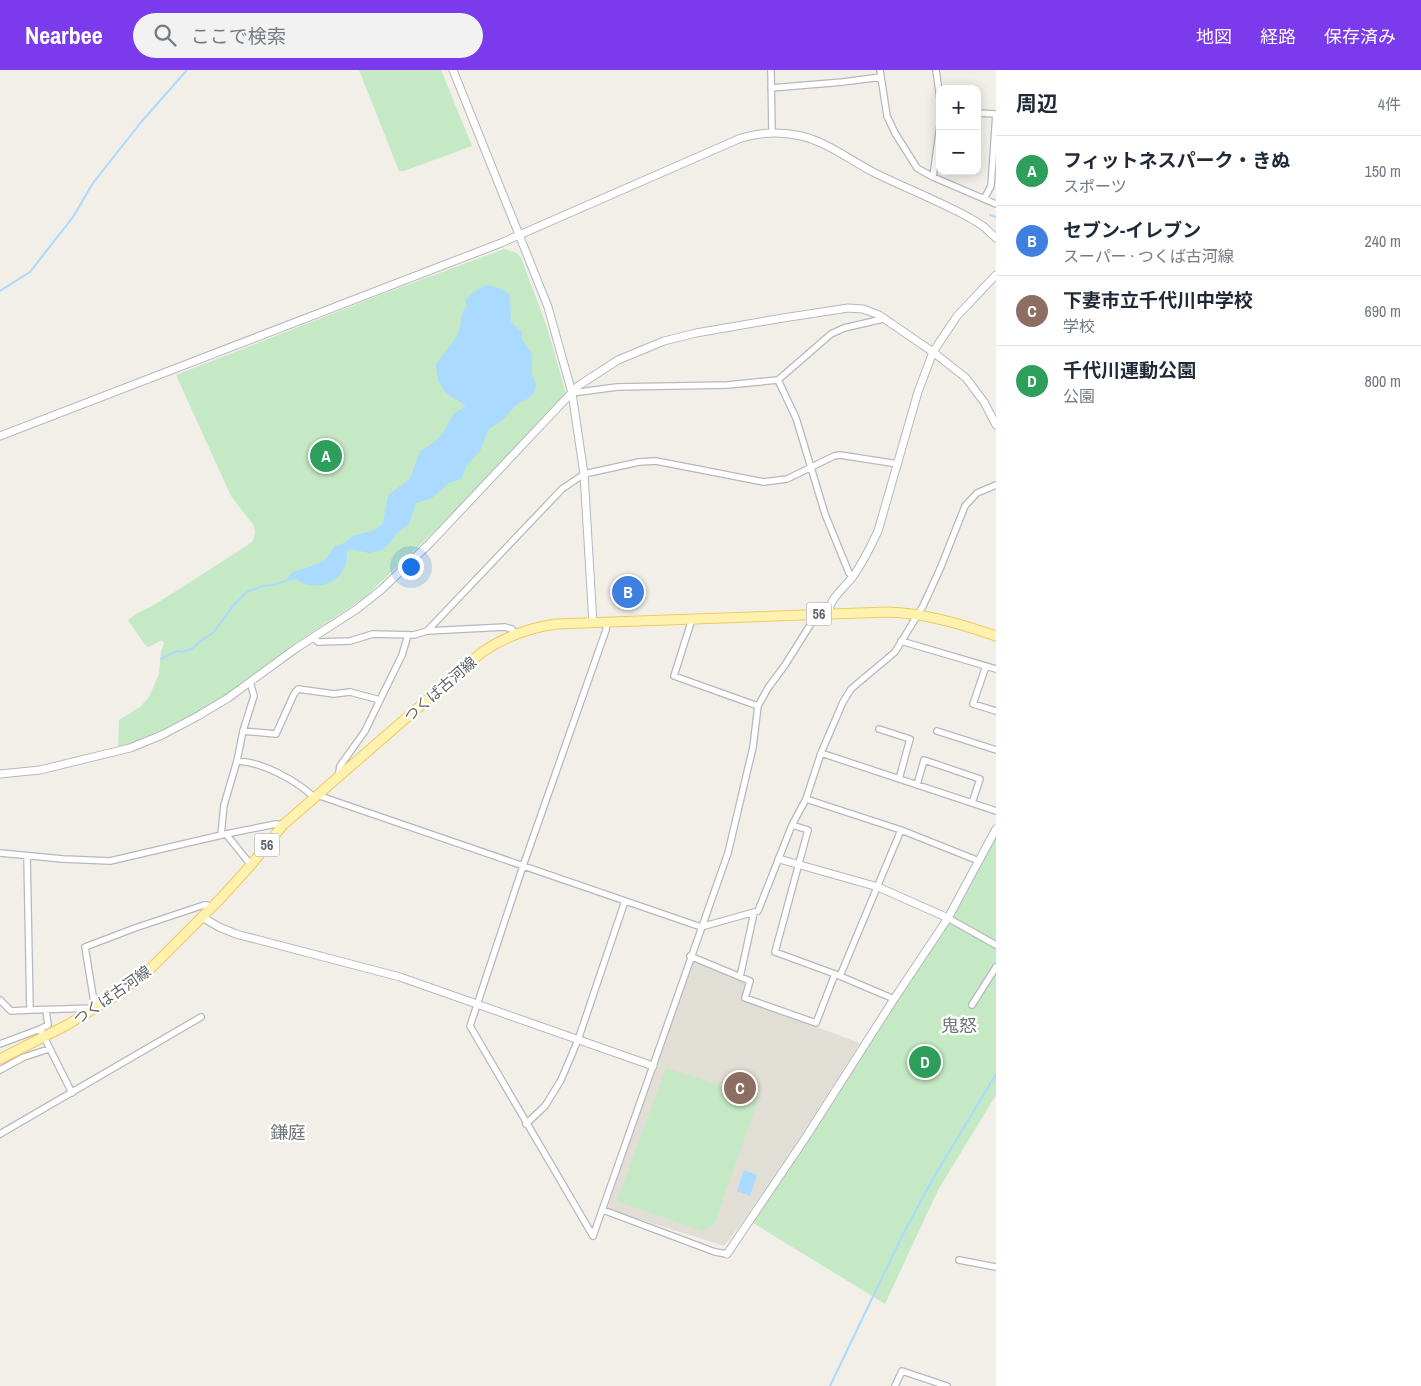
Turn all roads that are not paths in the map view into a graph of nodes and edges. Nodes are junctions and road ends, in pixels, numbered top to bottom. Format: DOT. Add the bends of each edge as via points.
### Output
graph roads {
  1 [pos="453,70"];
  2 [pos="770,70"];
  3 [pos="880,70"];
  4 [pos="936,70"];
  5 [pos="881,77"];
  6 [pos="938,85"];
  7 [pos="771,88"];
  8 [pos="981,113"];
  9 [pos="939,130"];
  10 [pos="772,132"];
  11 [pos="933,177"];
  12 [pos="984,199"];
  13 [pos="996,204"];
  14 [pos="520,234"];
  15 [pos="996,238"];
  16 [pos="996,274"];
  17 [pos="884,318"];
  18 [pos="933,352"];
  19 [pos="778,380"];
  20 [pos="572,393"];
  21 [pos="993,410"];
  22 [pos="996,425"];
  23 [pos="0,436"];
  24 [pos="898,464"];
  25 [pos="812,466"];
  26 [pos="584,474"];
  27 [pos="996,485"];
  28 [pos="853,576"];
  29 [pos="828,613"];
  30 [pos="817,614"];
  31 [pos="917,615"];
  32 [pos="692,619"];
  33 [pos="592,622"];
  34 [pos="607,622"];
  35 [pos="427,631"];
  36 [pos="515,634"];
  37 [pos="408,635"];
  38 [pos="996,636"];
  39 [pos="313,637"];
  40 [pos="901,641"];
  41 [pos="986,666"];
  42 [pos="996,669"];
  43 [pos="250,682"];
  44 [pos="380,700"];
  45 [pos="758,706"];
  46 [pos="996,711"];
  47 [pos="879,729"];
  48 [pos="243,731"];
  49 [pos="937,732"];
  50 [pos="996,750"];
  51 [pos="821,753"];
  52 [pos="238,761"];
  53 [pos="0,774"];
  54 [pos="338,778"];
  55 [pos="899,779"];
  56 [pos="917,785"];
  57 [pos="316,796"];
  58 [pos="806,799"];
  59 [pos="972,803"];
  60 [pos="996,811"];
  61 [pos="283,825"];
  62 [pos="792,825"];
  63 [pos="996,829"];
  64 [pos="901,830"];
  65 [pos="224,834"];
  66 [pos="0,854"];
  67 [pos="27,856"];
  68 [pos="778,859"];
  69 [pos="979,861"];
  70 [pos="251,864"];
  71 [pos="800,864"];
  72 [pos="523,866"];
  73 [pos="878,887"];
  74 [pos="625,901"];
  75 [pos="211,908"];
  76 [pos="754,913"];
  77 [pos="202,917"];
  78 [pos="948,918"];
  79 [pos="701,927"];
  80 [pos="996,945"];
  81 [pos="690,956"];
  82 [pos="996,967"];
  83 [pos="838,975"];
  84 [pos="740,977"];
  85 [pos="894,999"];
  86 [pos="0,1000"];
  87 [pos="476,1004"];
  88 [pos="972,1005"];
  89 [pos="96,1008"];
  90 [pos="30,1010"];
  91 [pos="46,1010"];
  92 [pos="201,1017"];
  93 [pos="42,1033"];
  94 [pos="578,1040"];
  95 [pos="0,1044"];
  96 [pos="49,1049"];
  97 [pos="0,1059"];
  98 [pos="653,1066"];
  99 [pos="0,1070"];
  100 [pos="72,1093"];
  101 [pos="526,1124"];
  102 [pos="0,1134"];
  103 [pos="603,1210"];
  104 [pos="727,1254"];
  105 [pos="959,1260"];
  106 [pos="996,1267"];
  107 [pos="895,1386"];
  108 [pos="947,1386"];
  1 -- 14 [label="street"];
  2 -- 7 [label="street"];
  3 -- 5 [label="street"];
  4 -- 6 [label="street"];
  5 -- 7 [label="street"];
  5 -- 11 [label="street" via="887,116 895,133 917,168"];
  7 -- 10 [label="street"];
  8 -- 12 [label="street" via="996,114 991,186"];
  9 -- 11 [label="street"];
  10 -- 14 [label="street" via="741,138"];
  10 -- 15 [label="street" via="815,140 874,173 963,214"];
  11 -- 12 [label="street"];
  12 -- 13 [label="street"];
  14 -- 20 [label="street" via="548,307"];
  14 -- 23 [label="street"];
  16 -- 18 [label="street" via="957,316"];
  17 -- 18 [label="street"];
  17 -- 19 [label="street" via="831,334"];
  17 -- 20 [label="street" via="848,308 696,333 638,350 602,369"];
  18 -- 21 [label="street" via="969,382"];
  18 -- 24 [label="street"];
  19 -- 20 [label="street" via="727,385 624,387"];
  19 -- 25 [label="street" via="796,418"];
  20 -- 26 [label="street"];
  20 -- 39 [label="street" via="381,590"];
  21 -- 22 [label="street"];
  24 -- 25 [label="street" via="840,455"];
  24 -- 28 [label="street" via="878,531"];
  25 -- 26 [label="street" via="786,479 764,482 656,461"];
  25 -- 28 [label="street" via="830,528"];
  26 -- 33 [label="street"];
  26 -- 35 [label="street" via="562,489"];
  27 -- 31 [label="street" via="969,499"];
  28 -- 29 [label="street" via="830,604"];
  29 -- 30 [label="main road, つくば古河線 / 56"];
  29 -- 31 [label="main road, つくば古河線 / 56"];
  30 -- 32 [label="main road, つくば古河線 / 56"];
  30 -- 45 [label="street"];
  31 -- 38 [label="main road, つくば古河線 / 56"];
  31 -- 40 [label="street"];
  32 -- 34 [label="main road, つくば古河線 / 56"];
  32 -- 45 [label="street" via="674,676"];
  33 -- 34 [label="main road, つくば古河線 / 56"];
  33 -- 36 [label="main road, つくば古河線 / 56" via="545,626"];
  34 -- 72 [label="street"];
  35 -- 36 [label="street" via="505,627"];
  35 -- 37 [label="street"];
  36 -- 54 [label="main road, つくば古河線 / 56" via="481,653"];
  37 -- 39 [label="street" via="373,634 350,641 322,642"];
  37 -- 44 [label="street"];
  39 -- 43 [label="street"];
  40 -- 41 [label="street"];
  40 -- 51 [label="street" via="894,652 851,689"];
  41 -- 42 [label="street"];
  41 -- 46 [label="street" via="973,704"];
  43 -- 48 [label="street" via="254,696"];
  43 -- 53 [label="street" via="198,716 130,748 40,770"];
  44 -- 48 [label="street" via="350,692 334,694 298,689 276,734"];
  44 -- 54 [label="street" via="365,731 340,766"];
  45 -- 79 [label="street" via="751,756 728,853"];
  47 -- 55 [label="street" via="910,739"];
  48 -- 52 [label="street"];
  49 -- 50 [label="street"];
  51 -- 55 [label="street"];
  51 -- 58 [label="street"];
  52 -- 57 [label="street" via="260,764"];
  52 -- 65 [label="street" via="224,805"];
  54 -- 57 [label="main road, つくば古河線 / 56"];
  55 -- 56 [label="street"];
  56 -- 59 [label="street"];
  56 -- 59 [label="street" via="924,760 980,779"];
  57 -- 61 [label="main road, つくば古河線 / 56"];
  57 -- 72 [label="street"];
  58 -- 62 [label="street"];
  58 -- 64 [label="street"];
  59 -- 60 [label="street"];
  61 -- 65 [label="street"];
  61 -- 70 [label="main road, つくば古河線 / 56"];
  62 -- 68 [label="street"];
  62 -- 71 [label="street" via="808,830"];
  63 -- 69 [label="street"];
  64 -- 69 [label="street"];
  64 -- 73 [label="street"];
  65 -- 67 [label="street" via="110,861"];
  65 -- 70 [label="street"];
  66 -- 67 [label="street"];
  67 -- 90 [label="street"];
  68 -- 71 [label="street"];
  68 -- 76 [label="street" via="758,911"];
  69 -- 78 [label="street"];
  70 -- 75 [label="main road, つくば古河線 / 56"];
  71 -- 73 [label="street"];
  71 -- 83 [label="street" via="775,952"];
  72 -- 74 [label="street"];
  72 -- 87 [label="street"];
  73 -- 78 [label="street"];
  73 -- 83 [label="street"];
  74 -- 79 [label="street"];
  74 -- 94 [label="street"];
  75 -- 77 [label="main road, つくば古河線 / 56"];
  75 -- 89 [label="street" via="204,905 85,947"];
  76 -- 79 [label="street"];
  76 -- 84 [label="street"];
  77 -- 87 [label="street" via="236,934 400,977"];
  77 -- 89 [label="main road, つくば古河線 / 56" via="149,970"];
  78 -- 80 [label="street"];
  78 -- 85 [label="street"];
  79 -- 81 [label="street"];
  81 -- 84 [label="street"];
  81 -- 98 [label="street"];
  82 -- 88 [label="street"];
  83 -- 84 [label="street" via="816,1023 745,998 750,981"];
  83 -- 85 [label="street"];
  85 -- 104 [label="street"];
  86 -- 90 [label="street" via="11,1011"];
  87 -- 94 [label="street"];
  87 -- 101 [label="street" via="470,1026"];
  89 -- 91 [label="street"];
  89 -- 93 [label="main road, つくば古河線 / 56"];
  90 -- 91 [label="street"];
  91 -- 93 [label="street" via="48,1025"];
  92 -- 100 [label="street"];
  93 -- 95 [label="street"];
  93 -- 96 [label="street"];
  93 -- 97 [label="main road, つくば古河線 / 56"];
  94 -- 98 [label="street"];
  94 -- 101 [label="street" via="561,1080 545,1106"];
  96 -- 99 [label="street"];
  96 -- 100 [label="street"];
  98 -- 103 [label="street"];
  100 -- 102 [label="street"];
  101 -- 103 [label="street" via="593,1236"];
  103 -- 104 [label="street"];
  105 -- 106 [label="street"];
  107 -- 108 [label="street" via="902,1371"];
}
